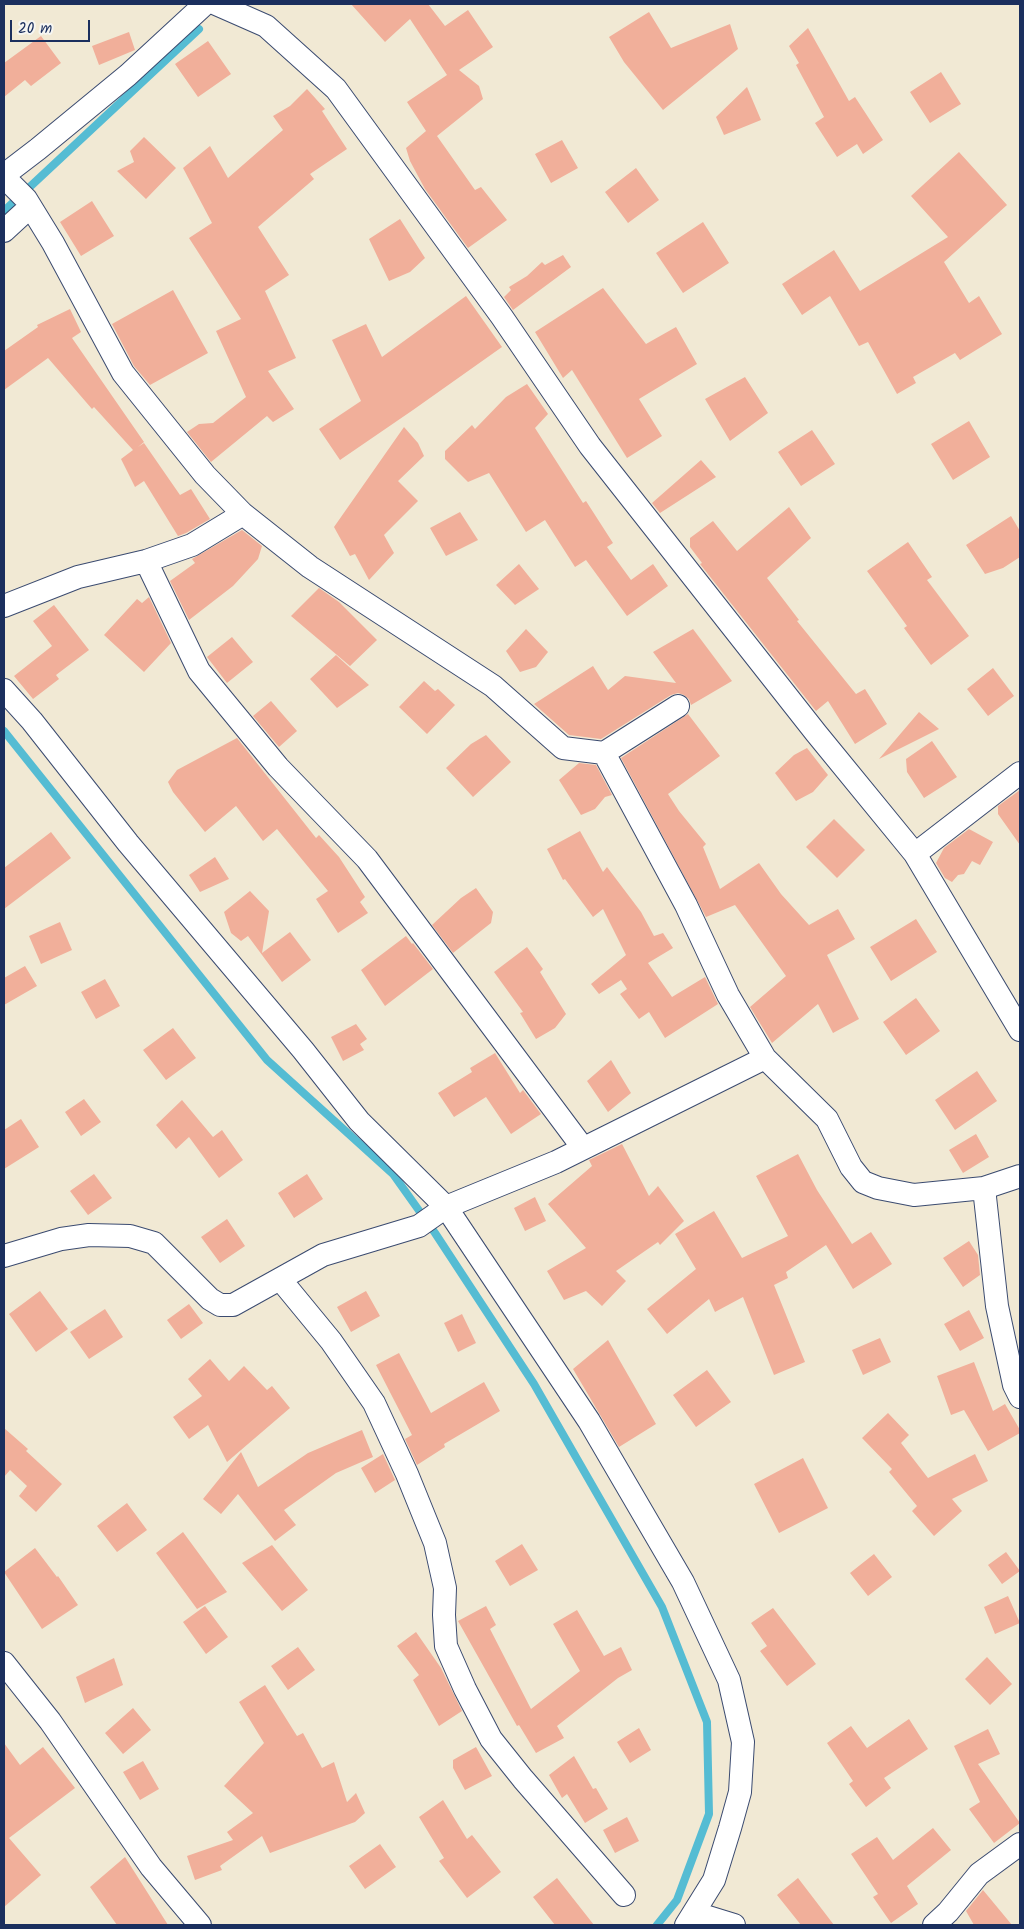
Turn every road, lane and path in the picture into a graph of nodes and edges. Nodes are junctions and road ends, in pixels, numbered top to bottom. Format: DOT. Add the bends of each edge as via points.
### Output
graph roads {
  1 [pos="205,4"];
  2 [pos="216,4"];
  3 [pos="15,188"];
  4 [pos="4,231"];
  5 [pos="243,514"];
  6 [pos="146,562"];
  7 [pos="4,606"];
  8 [pos="4,690"];
  9 [pos="678,706"];
  10 [pos="604,753"];
  11 [pos="1020,773"];
  12 [pos="915,854"];
  13 [pos="1020,1030"];
  14 [pos="765,1058"];
  15 [pos="583,1148"];
  16 [pos="1020,1176"];
  17 [pos="984,1188"];
  18 [pos="434,1215"];
  19 [pos="4,1256"];
  20 [pos="280,1279"];
  21 [pos="1020,1397"];
  22 [pos="4,1663"];
  23 [pos="1020,1844"];
  24 [pos="624,1895"];
  25 [pos="691,1919"];
  26 [pos="200,1925"];
  27 [pos="734,1925"];
  28 [pos="934,1925"];
  1 -- 3 [label="street" via="128,75 38,149"];
  2 -- 12 [label="street" via="266,26 336,89 502,317 590,446"];
  3 -- 4 [label="street"];
  3 -- 5 [label="street" via="53,243 123,373 205,475"];
  5 -- 6 [label="street" via="192,545"];
  5 -- 10 [label="street" via="310,568 493,686 563,748"];
  6 -- 7 [label="street" via="78,577"];
  6 -- 15 [label="street" via="199,671 278,767 367,858"];
  8 -- 18 [label="street" via="303,1050"];
  9 -- 10 [label="street"];
  10 -- 14 [label="street" via="686,905 728,995"];
  11 -- 12 [label="street"];
  12 -- 13 [label="street"];
  14 -- 15 [label="street"];
  14 -- 17 [label="street" via="827,1119 851,1167 863,1182 914,1195"];
  15 -- 18 [label="street"];
  16 -- 17 [label="street"];
  17 -- 21 [label="street" via="997,1306 1014,1385"];
  18 -- 20 [label="street" via="323,1255"];
  18 -- 25 [label="street" via="589,1422 683,1582 729,1680 743,1742 740,1792 714,1880"];
  19 -- 20 [label="street" via="70,1238 130,1236 154,1243 220,1306 232,1305"];
  20 -- 24 [label="street" via="331,1341 374,1403 407,1474 435,1543 445,1588 446,1646 491,1739"];
  22 -- 26 [label="street" via="50,1721 152,1867"];
  23 -- 28 [label="street" via="979,1874"];
  25 -- 27 [label="street"];
}
